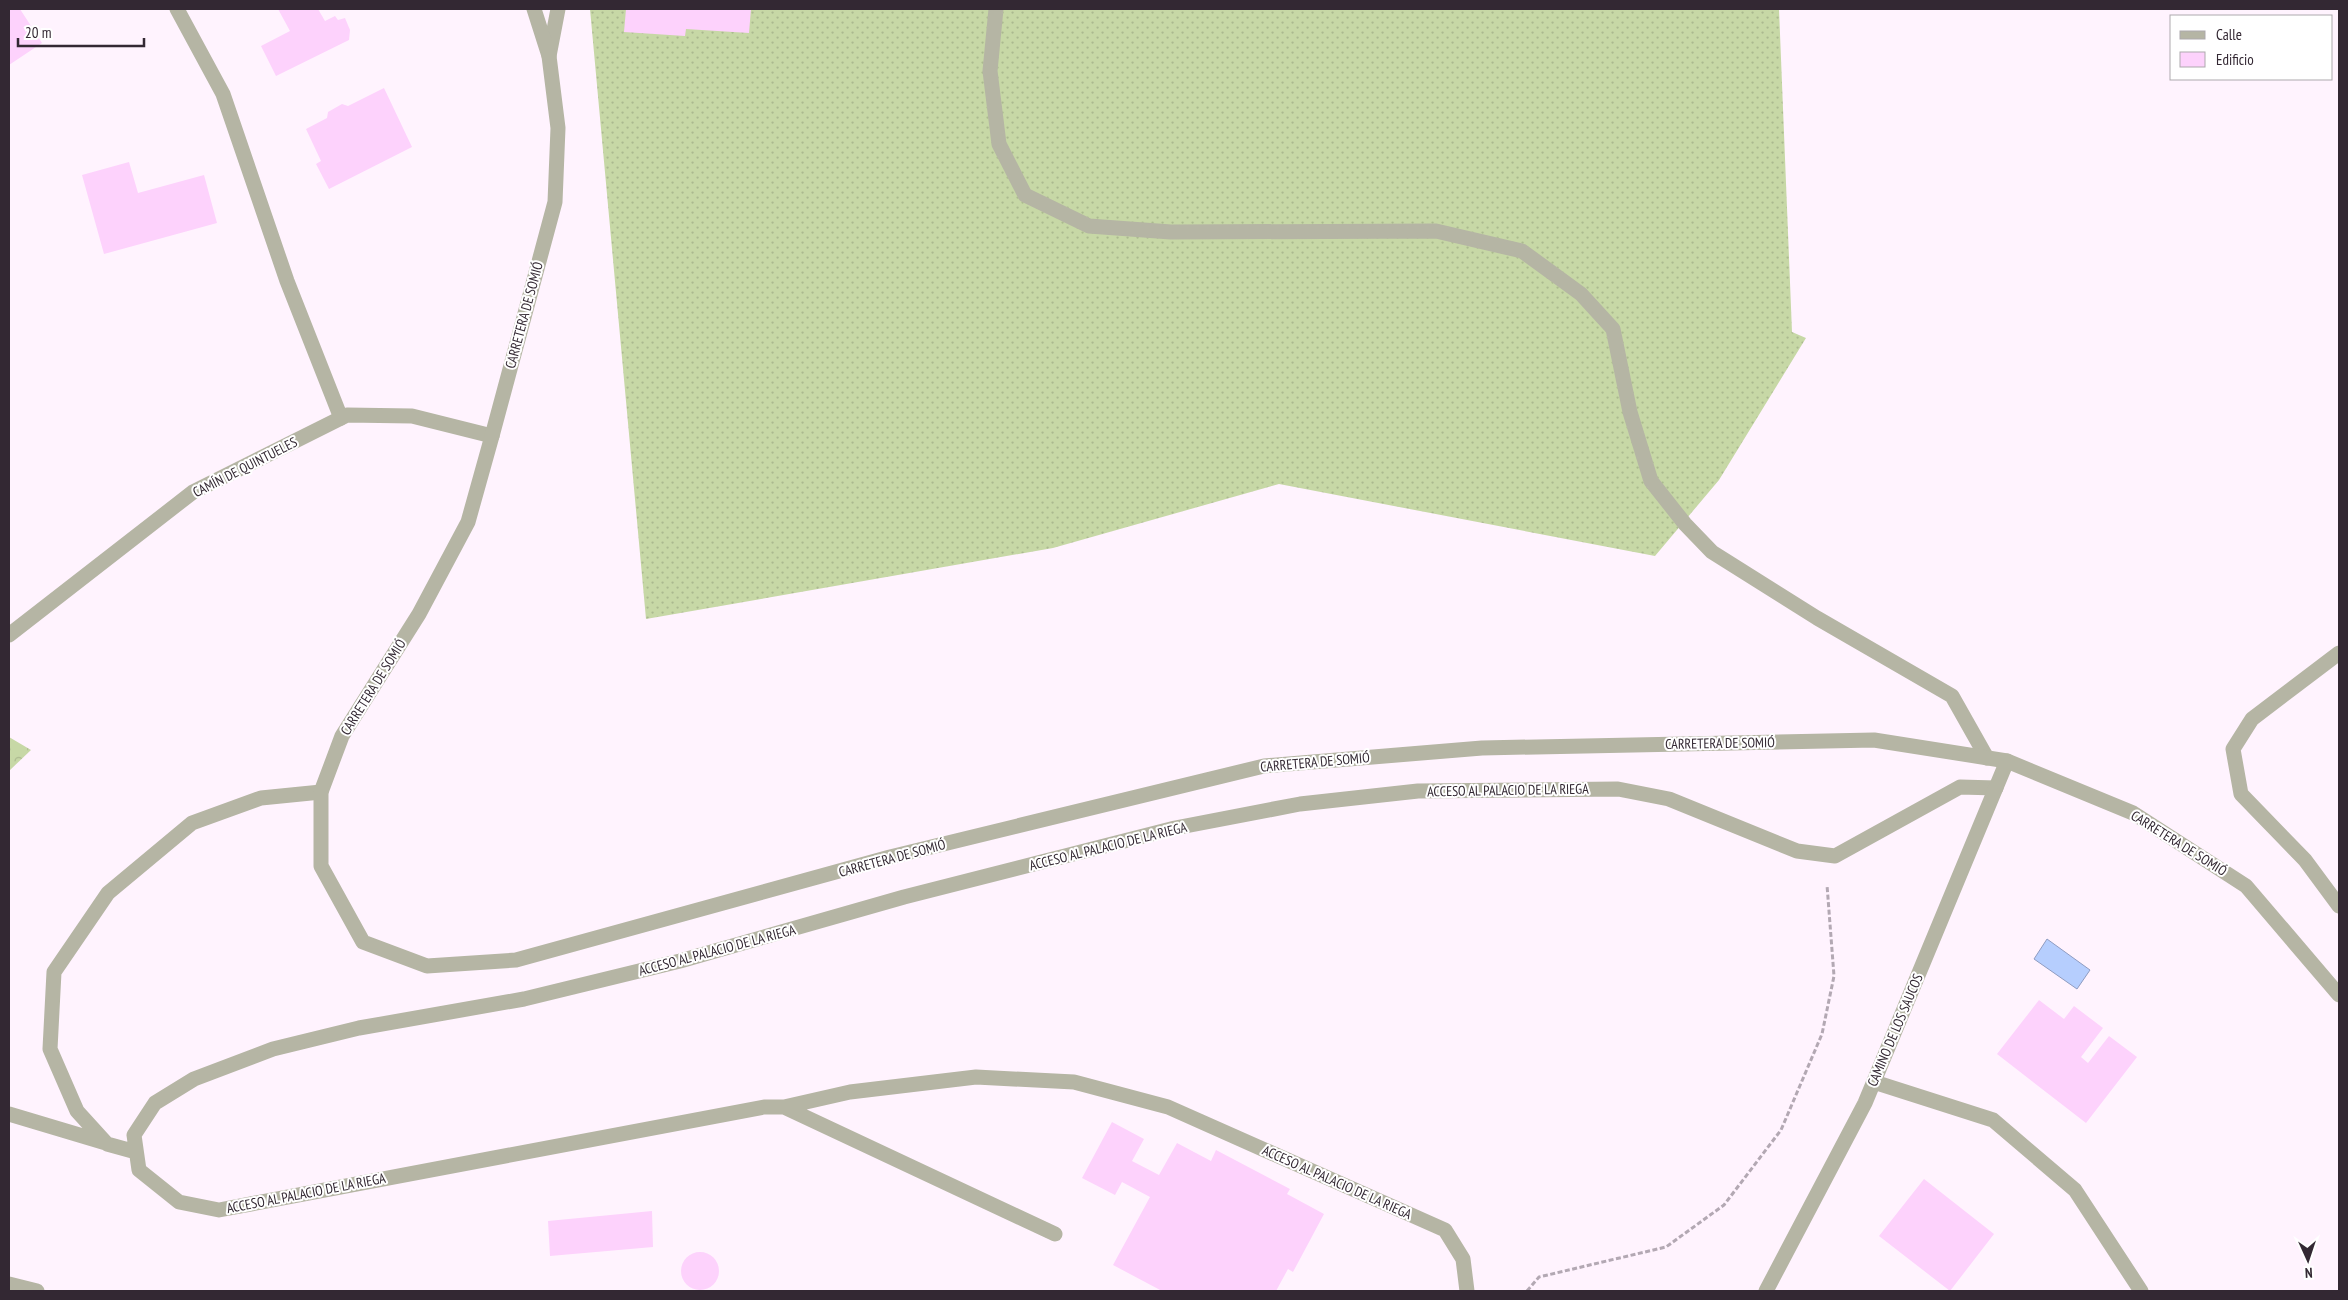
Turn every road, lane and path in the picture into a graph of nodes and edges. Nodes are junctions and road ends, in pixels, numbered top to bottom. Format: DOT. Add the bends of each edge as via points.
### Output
graph roads {
  1 [pos="177,9"];
  2 [pos="534,9"];
  3 [pos="558,9"];
  4 [pos="996,9"];
  5 [pos="550,56"];
  6 [pos="341,418"];
  7 [pos="492,436"];
  8 [pos="9,635"];
  9 [pos="2339,653"];
  10 [pos="1986,758"];
  11 [pos="2007,761"];
  12 [pos="1996,788"];
  13 [pos="321,792"];
  14 [pos="1835,856"];
  15 [pos="2339,906"];
  16 [pos="2339,995"];
  17 [pos="1874,1082"];
  18 [pos="784,1107"];
  19 [pos="9,1114"];
  20 [pos="107,1144"];
  21 [pos="136,1152"];
  22 [pos="1054,1234"];
  23 [pos="9,1284"];
  24 [pos="38,1291"];
  25 [pos="1467,1291"];
  26 [pos="1527,1291"];
  27 [pos="1766,1291"];
  28 [pos="2141,1291"];
  1 -- 6 [label="street" via="223,94 287,281"];
  2 -- 5 [label="street, CARRETERA DE SOMIÓ"];
  3 -- 5 [label="street"];
  4 -- 10 [label="street" via="990,71 999,144 1025,195 1089,226 1171,232 1436,231 1522,251 1581,294 1614,328 1630,412 1650,481 1685,524 1712,552 1817,618 1952,696"];
  5 -- 7 [label="street, CARRETERA DE SOMIÓ" via="558,128 555,202"];
  6 -- 7 [label="street, CAMÍN DE QUINTUELES" via="347,415 412,416"];
  6 -- 8 [label="street, CAMÍN DE QUINTUELES" via="193,492"];
  7 -- 13 [label="street, CARRETERA DE SOMIÓ" via="468,522 419,614 342,736"];
  9 -- 15 [label="street" via="2252,719 2233,749 2241,794 2305,860"];
  10 -- 11 [label="street, CARRETERA DE SOMIÓ"];
  10 -- 13 [label="street, CARRETERA DE SOMIÓ" via="1874,740 1482,748 1264,766 890,857 516,960 428,966 362,942 321,866"];
  11 -- 12 [label="street, CAMINO DE LOS SAUCOS"];
  11 -- 16 [label="street, CARRETERA DE SOMIÓ" via="2133,813 2246,886"];
  12 -- 14 [label="street" via="1960,787"];
  12 -- 17 [label="street, CAMINO DE LOS SAUCOS"];
  13 -- 20 [label="street" via="261,798 192,823 108,894 54,972 50,1049 77,1111"];
  14 -- 21 [label="street, ACCESO AL PALACIO DE LA RIEGA" via="1797,851 1669,799 1618,789 1418,791 1300,804 1166,831 904,897 680,961 524,999 359,1028 273,1049 194,1079 155,1102 134,1135"];
  14 -- 26 [label="path" via="1827,886 1834,976 1822,1034 1781,1130 1724,1205 1666,1247 1539,1277"];
  17 -- 27 [label="street, CAMINO DE LOS SAUCOS"];
  17 -- 28 [label="street" via="1993,1120 2075,1190"];
  18 -- 21 [label="street, ACCESO AL PALACIO DE LA RIEGA" via="764,1107 219,1210 180,1202 139,1170"];
  18 -- 22 [label="street, ACCESO AL PALACIO DE LA RIEGA"];
  18 -- 25 [label="street, ACCESO AL PALACIO DE LA RIEGA" via="850,1092 976,1077 1074,1082 1168,1107 1445,1230 1463,1259"];
  19 -- 20 [label="street"];
  20 -- 21 [label="street"];
  23 -- 24 [label="street"];
}
